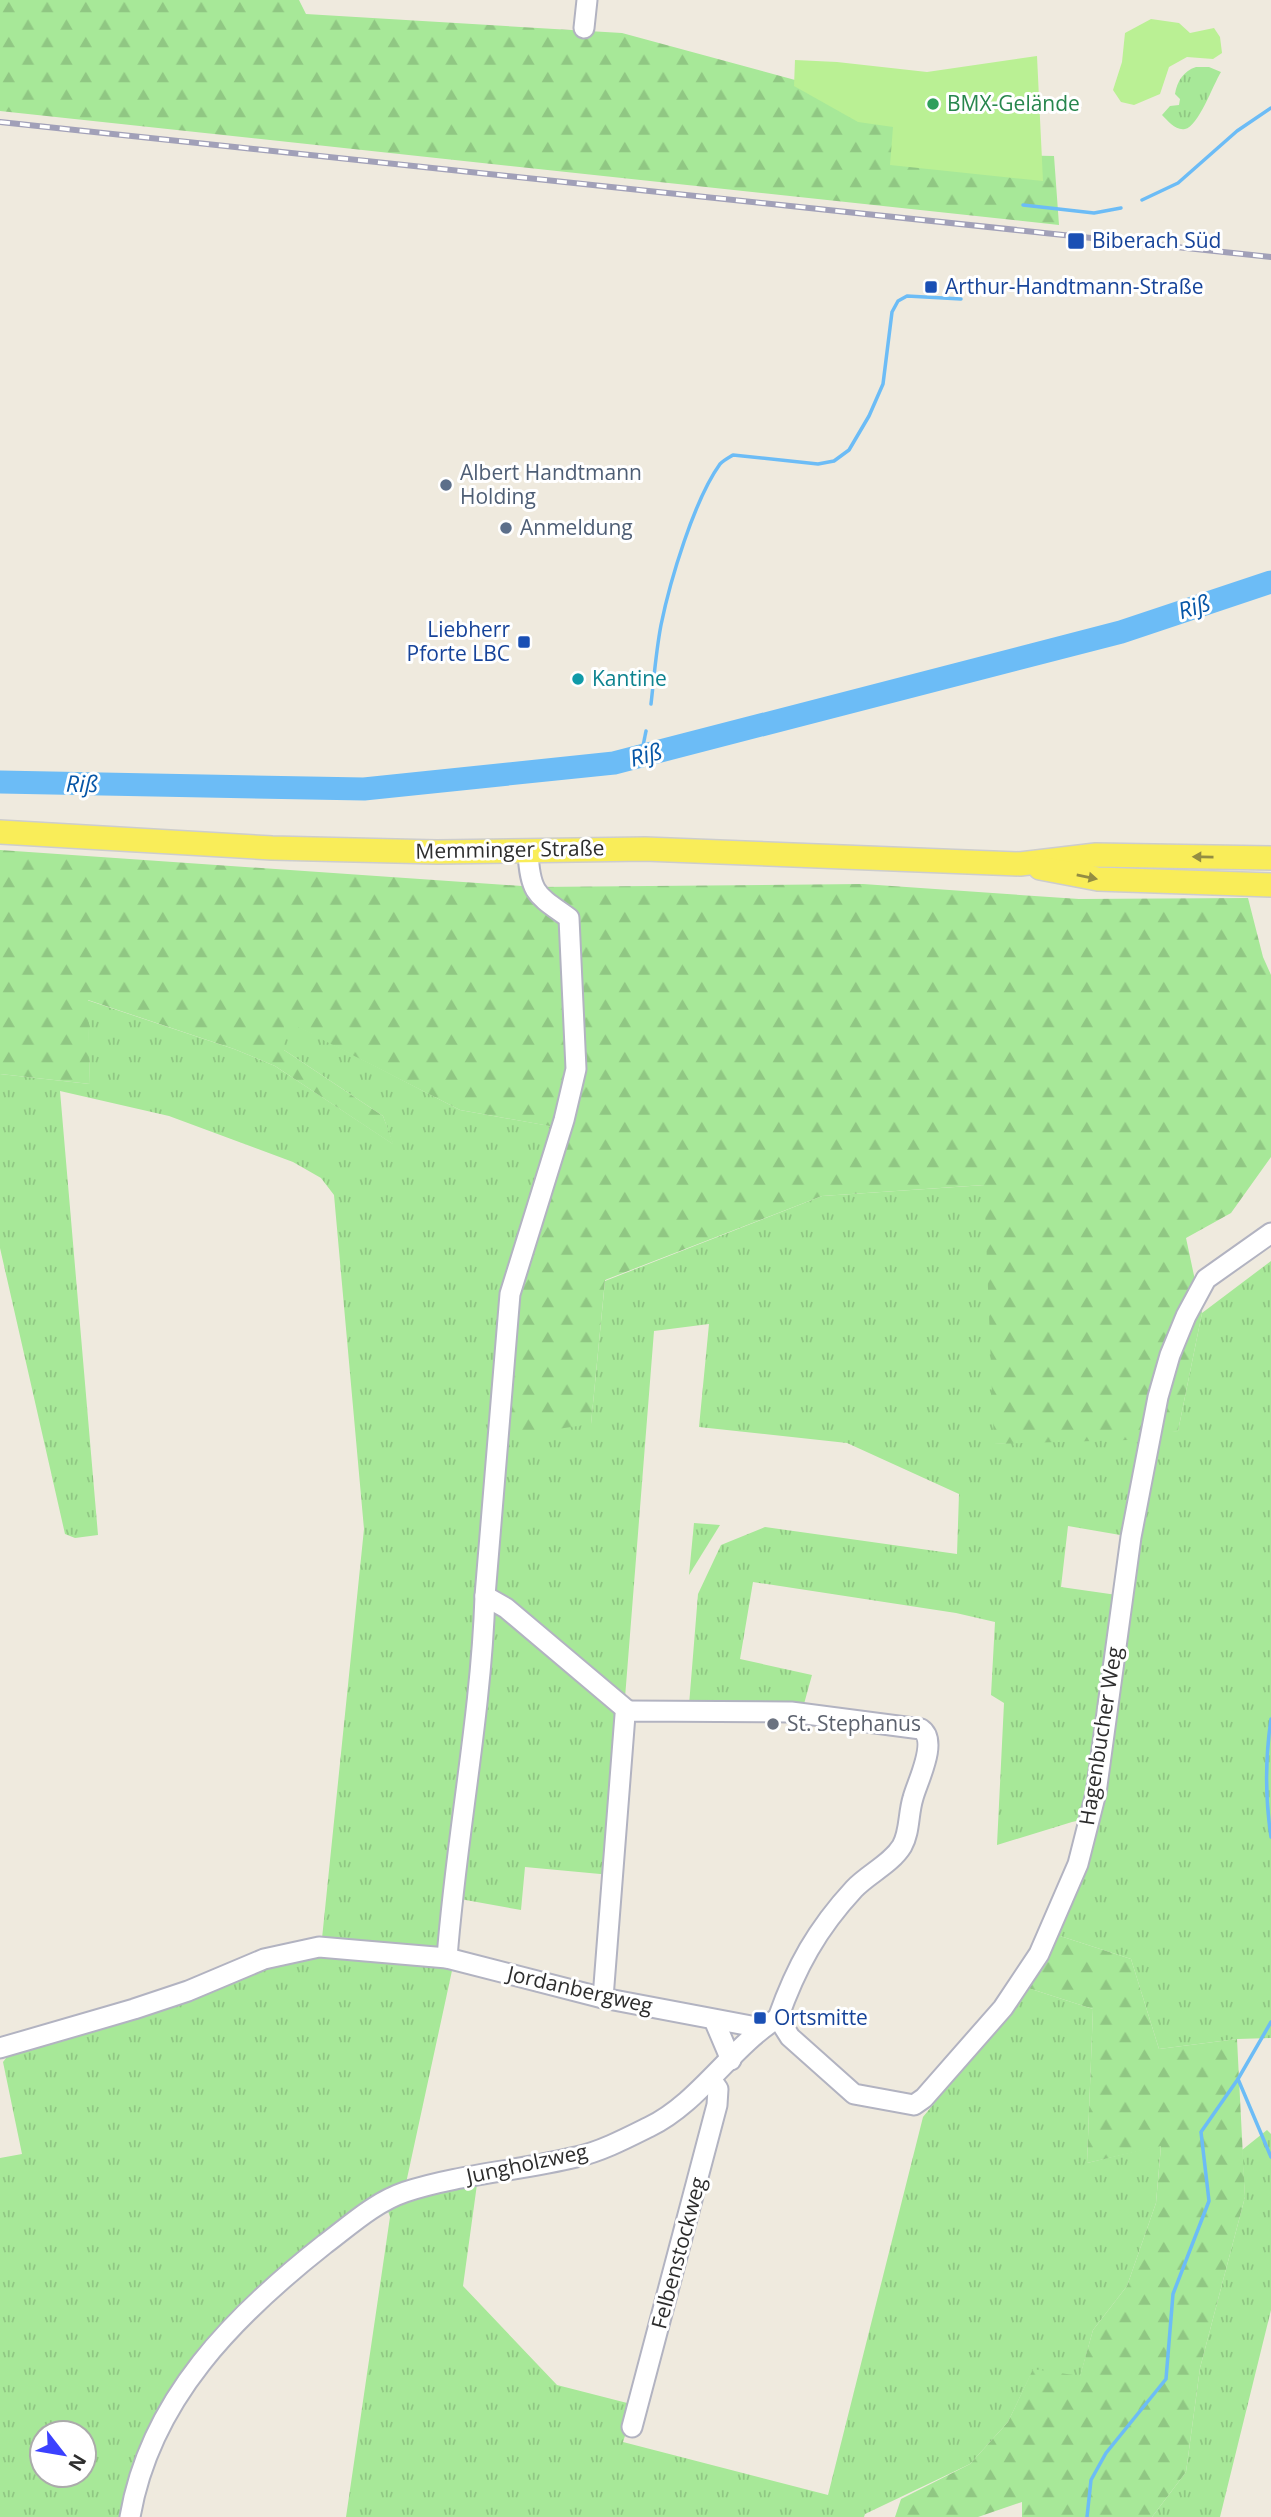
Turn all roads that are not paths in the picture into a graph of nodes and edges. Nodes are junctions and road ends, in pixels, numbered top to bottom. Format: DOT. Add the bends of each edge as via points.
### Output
graph roads {
  1 [pos="587,0"];
  2 [pos="584,28"];
  3 [pos="0,832"];
  4 [pos="528,852"];
  5 [pos="1271,858"];
  6 [pos="1020,864"];
  7 [pos="1271,885"];
  8 [pos="1271,1233"];
  9 [pos="485,1596"];
  10 [pos="628,1711"];
  11 [pos="447,1958"];
  12 [pos="603,1998"];
  13 [pos="715,2020"];
  14 [pos="770,2023"];
  15 [pos="0,2048"];
  16 [pos="731,2060"];
  17 [pos="711,2079"];
  18 [pos="632,2427"];
  19 [pos="130,2517"];
  1 -- 2 [label="street"];
  3 -- 4 [label="main road, Memminger Straße" via="272,848"];
  4 -- 6 [label="main road, Memminger Straße" via="645,849"];
  4 -- 9 [label="street" via="531,884 540,897 569,918 576,1069 510,1294"];
  5 -- 6 [label="main road, Memminger Straße, one-way" via="1096,855"];
  6 -- 7 [label="main road, Memminger Straße, one-way" via="1098,879"];
  8 -- 14 [label="street, Hagenbucher Weg" via="1206,1279 1170,1354 1131,1537 1096,1793 1078,1864 1039,1954 1003,2008 914,2105 855,2094"];
  9 -- 10 [label="street" via="506,1608"];
  9 -- 11 [label="street" via="484,1645"];
  10 -- 12 [label="street"];
  10 -- 14 [label="street" via="790,1712 921,1729 928,1735 903,1845 855,1887 810,1945"];
  11 -- 12 [label="street, Jordanbergweg"];
  11 -- 15 [label="street, Jordanbergweg" via="319,1947 286,1953 134,2009"];
  12 -- 13 [label="street, Jordanbergweg"];
  13 -- 14 [label="street, Jordanbergweg"];
  13 -- 16 [label="street"];
  14 -- 16 [label="street, Jungholzweg"];
  16 -- 17 [label="street, Jungholzweg"];
  17 -- 18 [label="street, Felbenstockweg" via="718,2090 717,2105"];
  17 -- 19 [label="street, Jungholzweg" via="652,2126 579,2157 401,2193 361,2216 255,2304 196,2369 157,2430 141,2469"];
}
